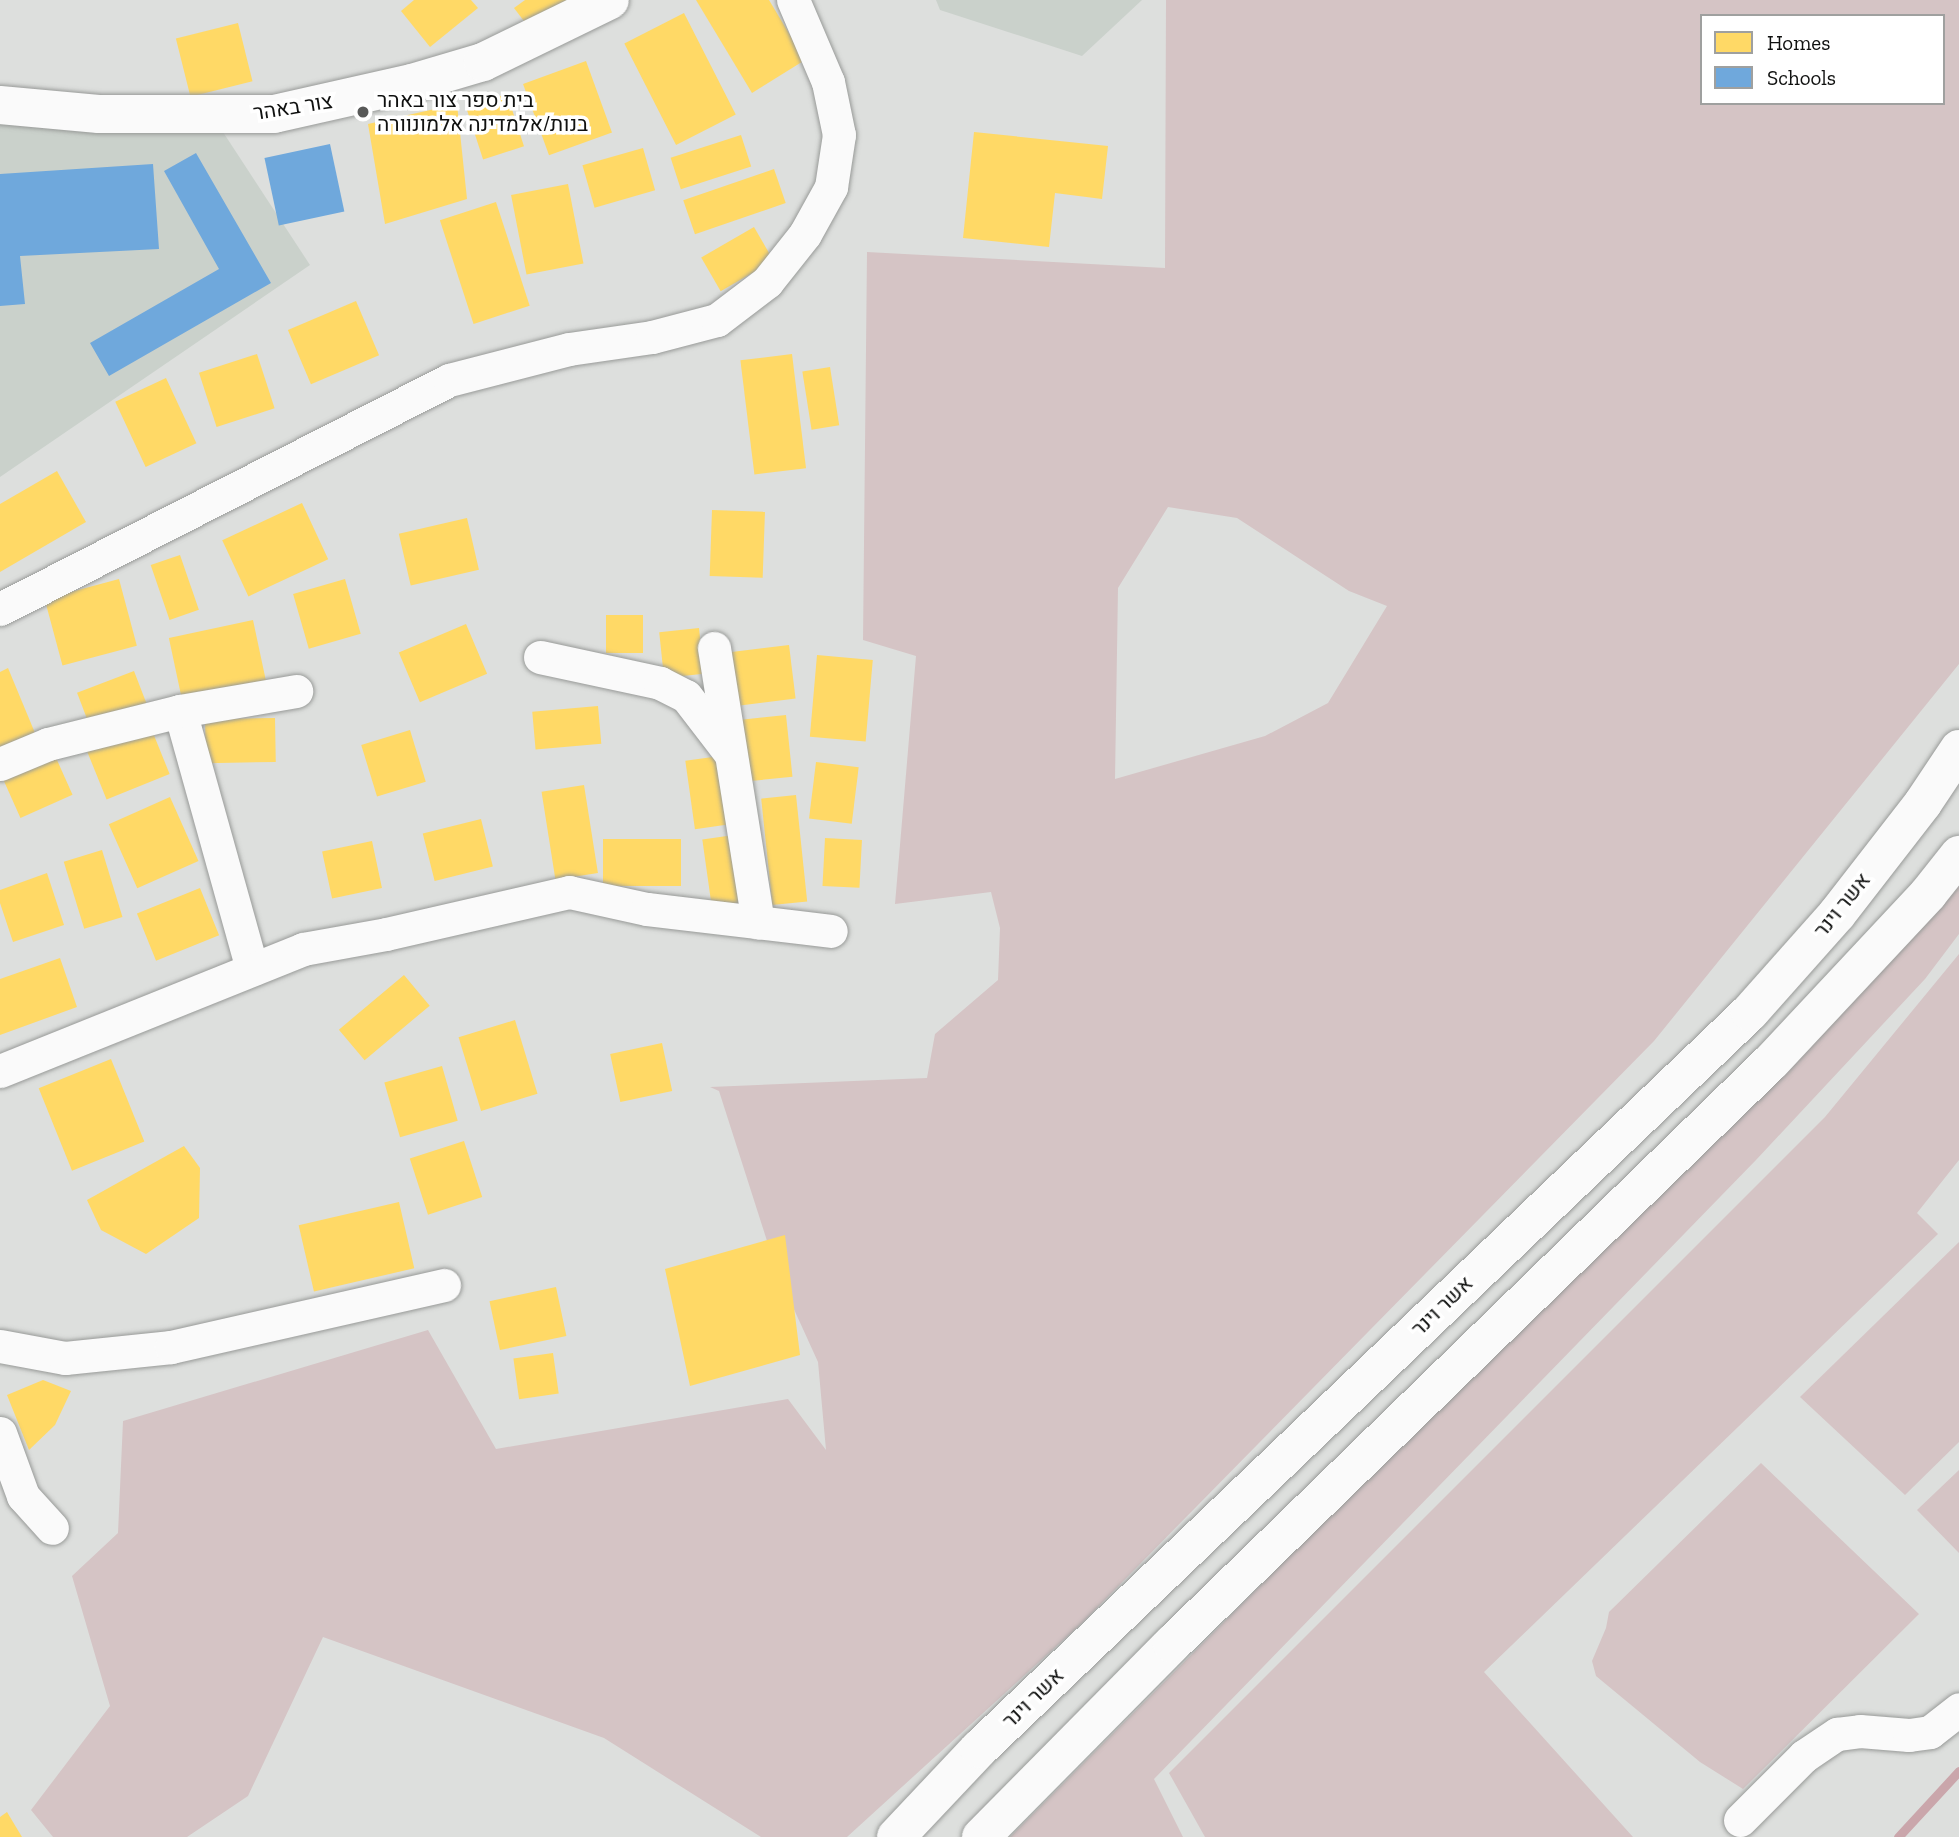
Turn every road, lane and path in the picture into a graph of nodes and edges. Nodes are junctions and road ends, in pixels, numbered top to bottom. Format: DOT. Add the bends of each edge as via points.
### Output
graph roads {
  1 [pos="610,0"];
  2 [pos="793,0"];
  3 [pos="0,105"];
  4 [pos="0,609"];
  5 [pos="714,648"];
  6 [pos="540,657"];
  7 [pos="296,691"];
  8 [pos="180,711"];
  9 [pos="1959,749"];
  10 [pos="731,755"];
  11 [pos="0,764"];
  12 [pos="1959,855"];
  13 [pos="758,923"];
  14 [pos="831,931"];
  15 [pos="252,969"];
  16 [pos="0,1071"];
  17 [pos="444,1285"];
  18 [pos="0,1346"];
  19 [pos="0,1433"];
  20 [pos="52,1528"];
  21 [pos="1959,1709"];
  22 [pos="1740,1820"];
  23 [pos="896,1837"];
  24 [pos="981,1837"];
  1 -- 3 [label="main road, צור באהר" via="483,62 274,114 99,114"];
  2 -- 4 [label="street" via="828,82 839,135 831,187 805,234 767,282 717,320 652,337 569,349 449,380"];
  5 -- 10 [label="street"];
  6 -- 10 [label="street" via="660,683 686,696"];
  7 -- 8 [label="street"];
  8 -- 11 [label="street" via="48,744"];
  8 -- 15 [label="street"];
  9 -- 23 [label="main road, אשר וינר" via="1837,914 1750,1012 979,1749"];
  10 -- 13 [label="street"];
  12 -- 24 [label="main road" via="1770,1062"];
  13 -- 14 [label="street"];
  13 -- 15 [label="street" via="647,909 569,892 303,949"];
  15 -- 16 [label="street"];
  17 -- 18 [label="street" via="171,1347 65,1358"];
  19 -- 20 [label="street" via="23,1496"];
  21 -- 22 [label="street" via="1930,1732 1837,1734 1804,1756"];
}
